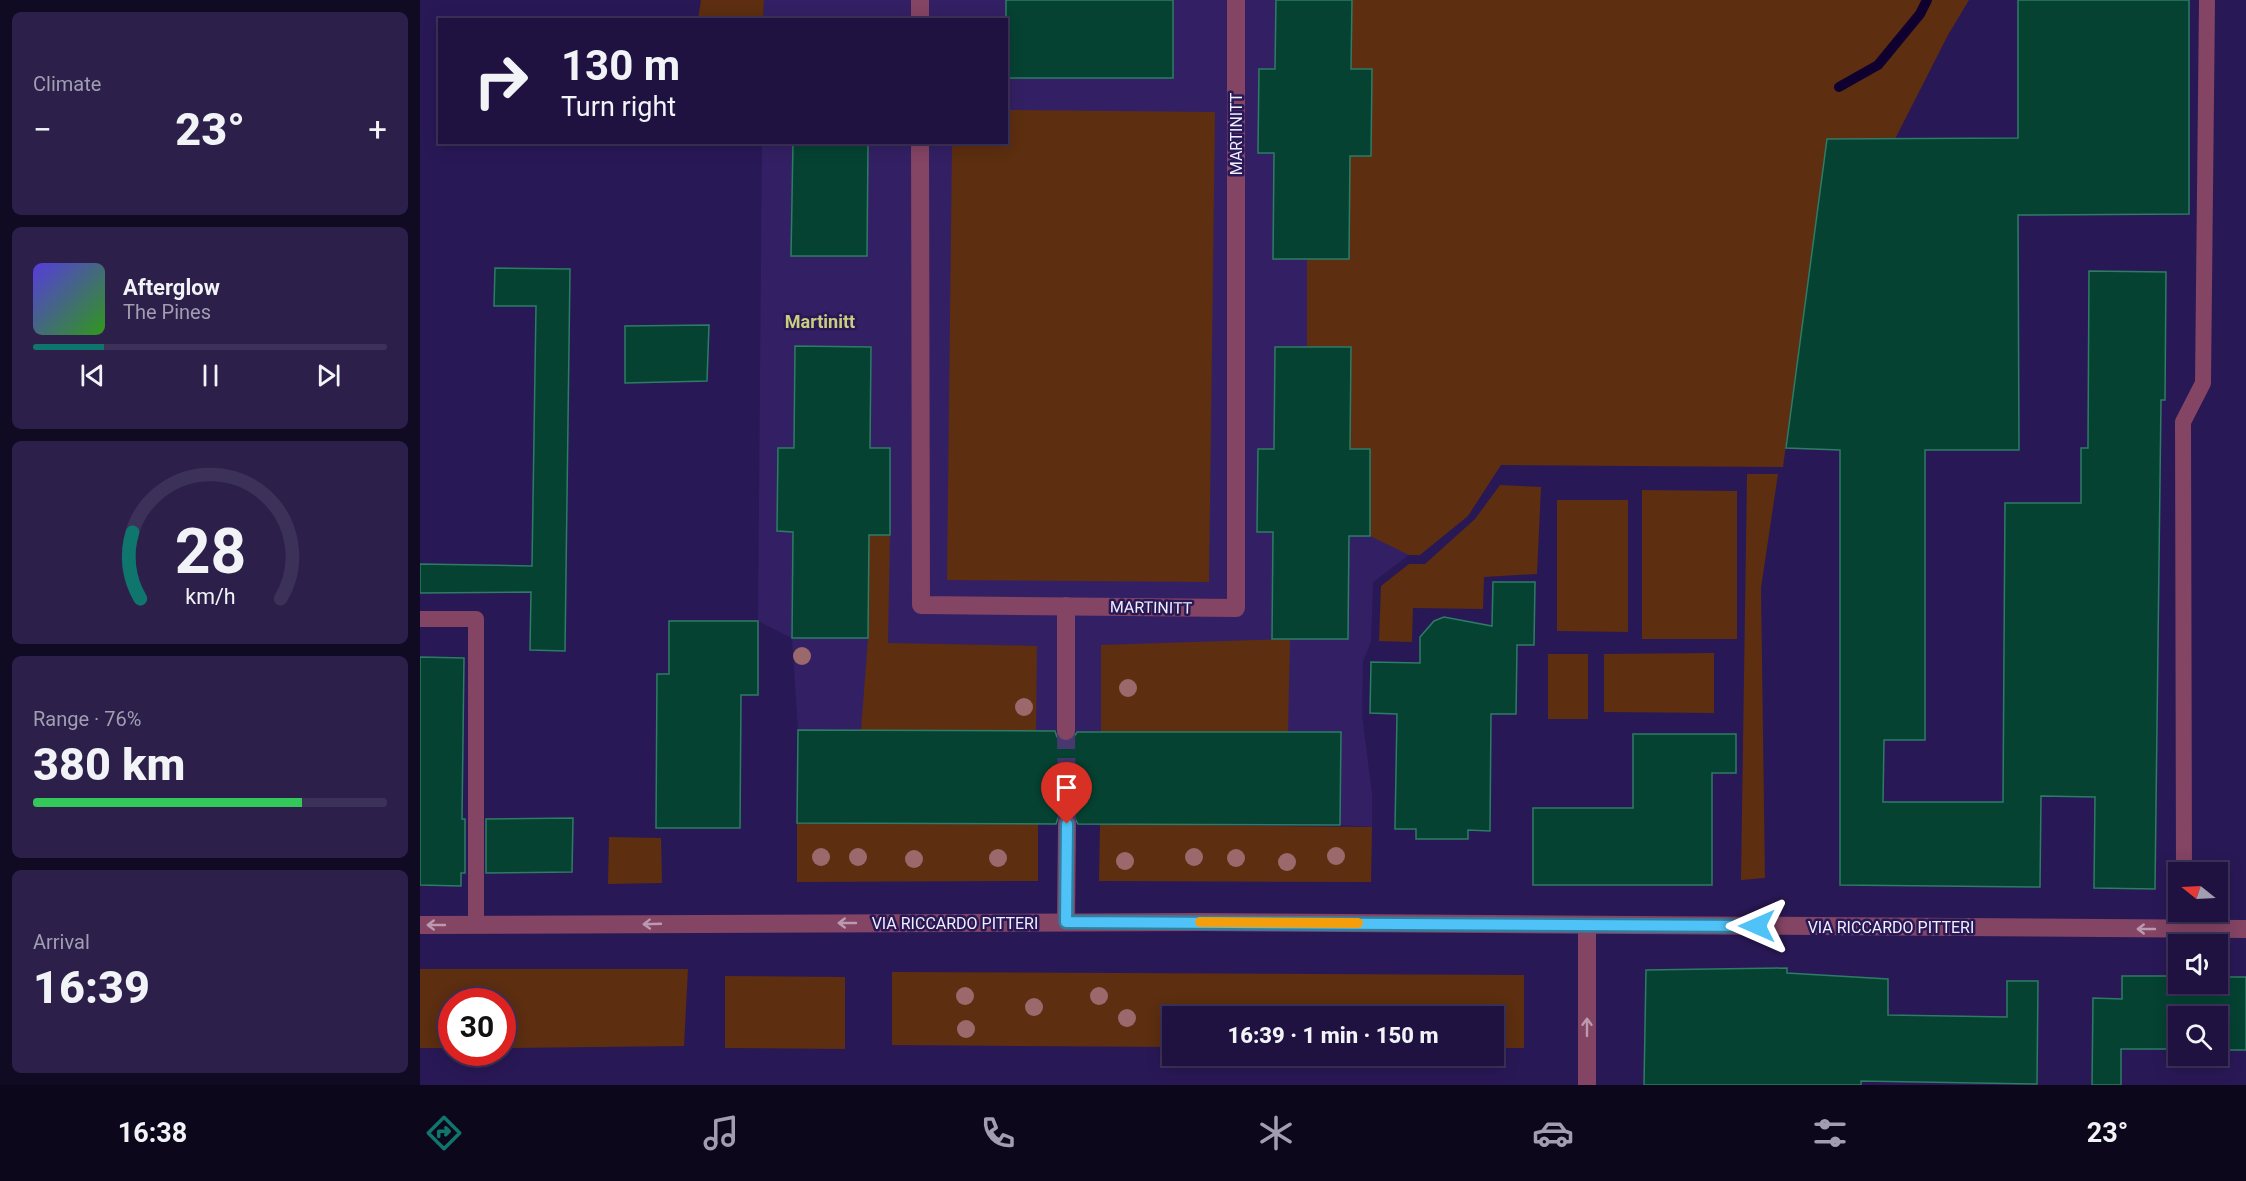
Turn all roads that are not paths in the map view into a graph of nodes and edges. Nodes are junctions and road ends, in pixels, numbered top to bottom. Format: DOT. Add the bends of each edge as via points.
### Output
graph roads {
  1 [pos="920,0"];
  2 [pos="1236,0"];
  3 [pos="2207,0"];
  4 [pos="920,18"];
  5 [pos="920,144"];
  6 [pos="1066,606"];
  7 [pos="420,619"];
  8 [pos="1066,731"];
  9 [pos="1067,824"];
  10 [pos="2184,862"];
  11 [pos="2168,921"];
  12 [pos="1066,922"];
  13 [pos="2191,922"];
  14 [pos="476,924"];
  15 [pos="420,925"];
  16 [pos="1587,925"];
  17 [pos="2246,930"];
  18 [pos="1587,1085"];
  1 -- 4 [label="street"];
  2 -- 6 [label="street, MARTINITT" via="1236,608"];
  3 -- 10 [label="lane" via="2203,383 2183,422"];
  5 -- 6 [label="street, MARTINITT" via="921,605"];
  6 -- 8 [label="street"];
  7 -- 14 [label="lane" via="476,619"];
  9 -- 12 [label="street"];
  11 -- 16 [label="street, VIA RICCARDO PITTERI, one-way"];
  12 -- 14 [label="street, VIA RICCARDO PITTERI, one-way"];
  12 -- 16 [label="street, VIA RICCARDO PITTERI"];
  13 -- 17 [label="street, VIA RICCARDO PITTERI"];
  14 -- 15 [label="street, VIA RICCARDO PITTERI, one-way"];
  18 -- 16 [label="street, one-way"];
}
